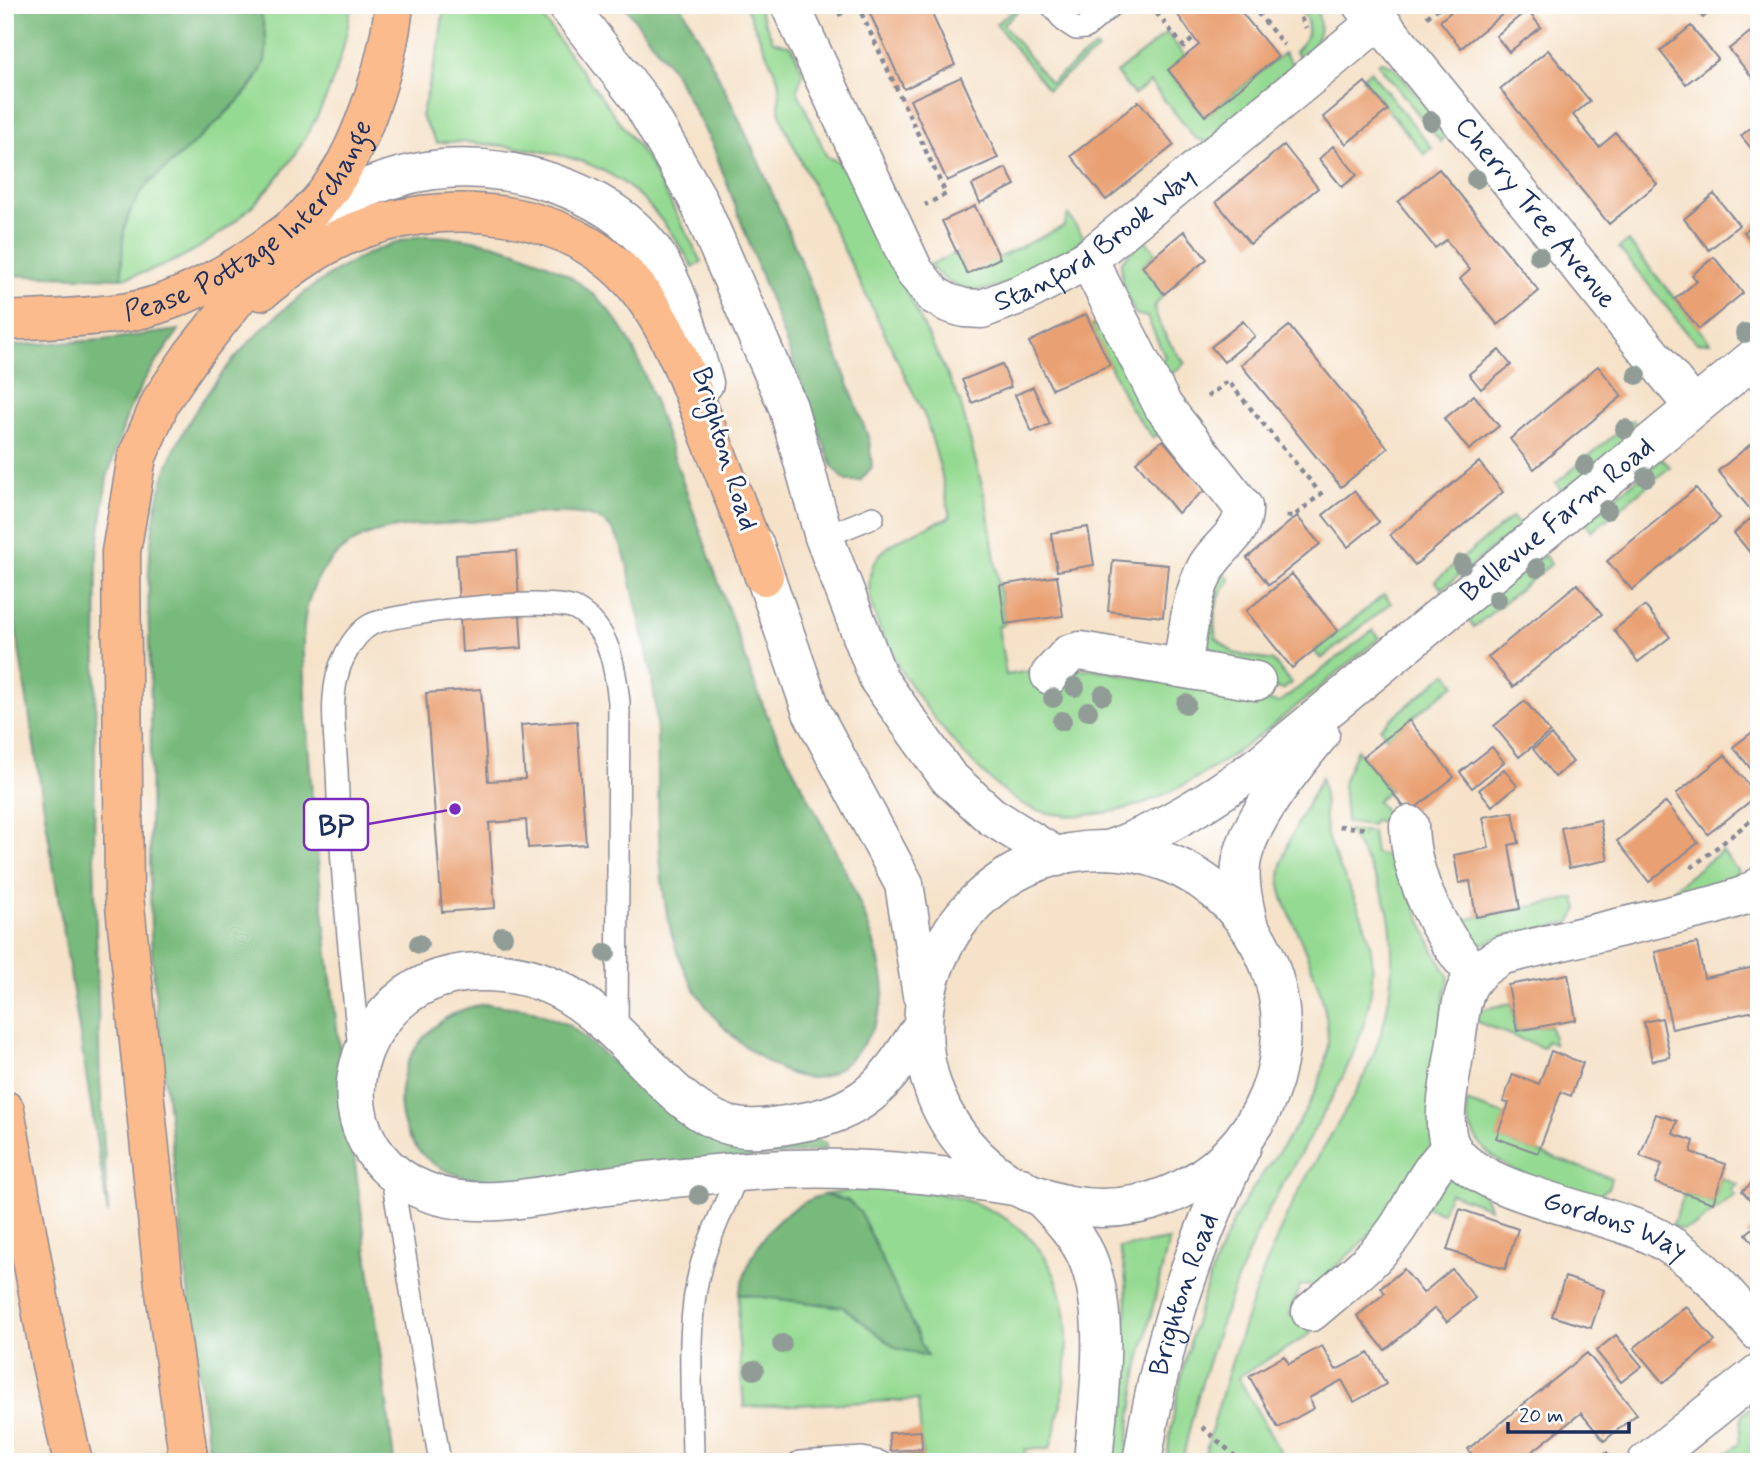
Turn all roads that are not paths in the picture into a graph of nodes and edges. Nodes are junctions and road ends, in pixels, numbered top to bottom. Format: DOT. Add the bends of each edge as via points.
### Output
graph roads {
  1 [pos="394,5"];
  2 [pos="567,5"];
  3 [pos="1051,5"];
  4 [pos="1112,5"];
  5 [pos="1370,13"];
  6 [pos="796,18"];
  7 [pos="301,220"];
  8 [pos="1088,260"];
  9 [pos="5,321"];
  10 [pos="1759,354"];
  11 [pos="192,355"];
  12 [pos="1693,406"];
  13 [pos="873,517"];
  14 [pos="824,537"];
  15 [pos="764,576"];
  16 [pos="1182,668"];
  17 [pos="1050,676"];
  18 [pos="1256,681"];
  19 [pos="1358,686"];
  20 [pos="1409,825"];
  21 [pos="1107,851"];
  22 [pos="1057,857"];
  23 [pos="1759,887"];
  24 [pos="1248,924"];
  25 [pos="1474,973"];
  26 [pos="921,1013"];
  27 [pos="617,1034"];
  28 [pos="359,1059"];
  29 [pos="5,1110"];
  30 [pos="1247,1135"];
  31 [pos="1452,1148"];
  32 [pos="739,1171"];
  33 [pos="391,1172"];
  34 [pos="1030,1192"];
  35 [pos="1311,1312"];
  36 [pos="1759,1332"];
  37 [pos="1759,1373"];
  38 [pos="73,1462"];
  39 [pos="189,1462"];
  40 [pos="440,1462"];
  41 [pos="693,1462"];
  42 [pos="800,1462"];
  43 [pos="880,1462"];
  44 [pos="1093,1462"];
  45 [pos="1142,1462"];
  46 [pos="1647,1462"];
  1 -- 7 [label="highway, Pease Pottage Interchange" via="373,97 342,170"];
  2 -- 14 [label="street" via="646,108 697,198 788,407"];
  3 -- 4 [label="lane" via="1076,29"];
  5 -- 8 [label="street, Stanford Brook Way" via="1299,65"];
  5 -- 12 [label="street, Cherry Tree Avenue"];
  6 -- 8 [label="street, Stanford Brook Way" via="923,284 948,303 982,309"];
  7 -- 9 [label="highway, Pease Pottage Interchange" via="192,292 155,305 116,313"];
  7 -- 11 [label="highway"];
  7 -- 15 [label="street, Brighton Road" via="363,188 400,176 460,168 543,181 593,200 623,219 648,243 676,291"];
  8 -- 16 [label="street" via="1152,388 1243,507 1244,519 1209,563 1198,586"];
  10 -- 12 [label="street, Bellevue Farm Road"];
  11 -- 15 [label="highway" via="287,271 326,245 362,229 404,218 461,212 503,216 558,232 598,253 623,273 668,335"];
  11 -- 39 [label="highway" via="162,399 137,457 119,581 125,910 164,1285"];
  12 -- 19 [label="street, Bellevue Farm Road"];
  13 -- 14 [label="lane"];
  14 -- 22 [label="street" via="879,680 947,776 991,816"];
  15 -- 26 [label="street, Brighton Road" via="812,712 904,884"];
  16 -- 17 [label="street" via="1080,651 1069,654"];
  16 -- 18 [label="street"];
  19 -- 21 [label="street, Bellevue Farm Road" via="1197,810"];
  19 -- 24 [label="street, Bellevue Farm Road" via="1281,786 1249,839 1241,877"];
  20 -- 25 [label="street" via="1414,861 1441,930"];
  21 -- 22 [label="street"];
  21 -- 24 [label="street" via="1160,860 1196,876 1226,898"];
  22 -- 26 [label="street" via="1020,872 973,908 935,960"];
  23 -- 25 [label="street" via="1715,905 1503,955"];
  24 -- 30 [label="street, Brighton Road" via="1278,978 1286,1026 1275,1086"];
  25 -- 31 [label="street" via="1462,995 1447,1111"];
  26 -- 27 [label="street" via="882,1085 858,1105 825,1119 756,1128 724,1123 692,1105"];
  26 -- 34 [label="street, Brighton Road" via="922,1071 944,1120 976,1155"];
  27 -- 28 [label="street" via="588,1006 555,985 519,975 463,973 404,996 374,1028"];
  27 -- 28 [label="lane" via="619,702 614,666 602,635 586,617 566,605 538,602 391,618 366,628 344,656 336,685 335,721 340,858"];
  28 -- 33 [label="street" via="358,1120 373,1152"];
  29 -- 38 [label="highway"];
  30 -- 34 [label="street" via="1202,1172 1149,1196 1082,1205"];
  30 -- 45 [label="street, Brighton Road" via="1185,1277"];
  31 -- 35 [label="street" via="1435,1164 1383,1247"];
  31 -- 36 [label="street, Gordons Way" via="1476,1172 1616,1221 1674,1248 1718,1283"];
  32 -- 33 [label="street" via="469,1201 425,1191"];
  32 -- 34 [label="street" via="863,1167"];
  32 -- 41 [label="lane" via="702,1263 696,1299"];
  33 -- 40 [label="lane"];
  34 -- 44 [label="street" via="1074,1235 1086,1254 1096,1290 1100,1352"];
  37 -- 46 [label="street"];
  42 -- 43 [label="lane" via="862,1458"];
}
